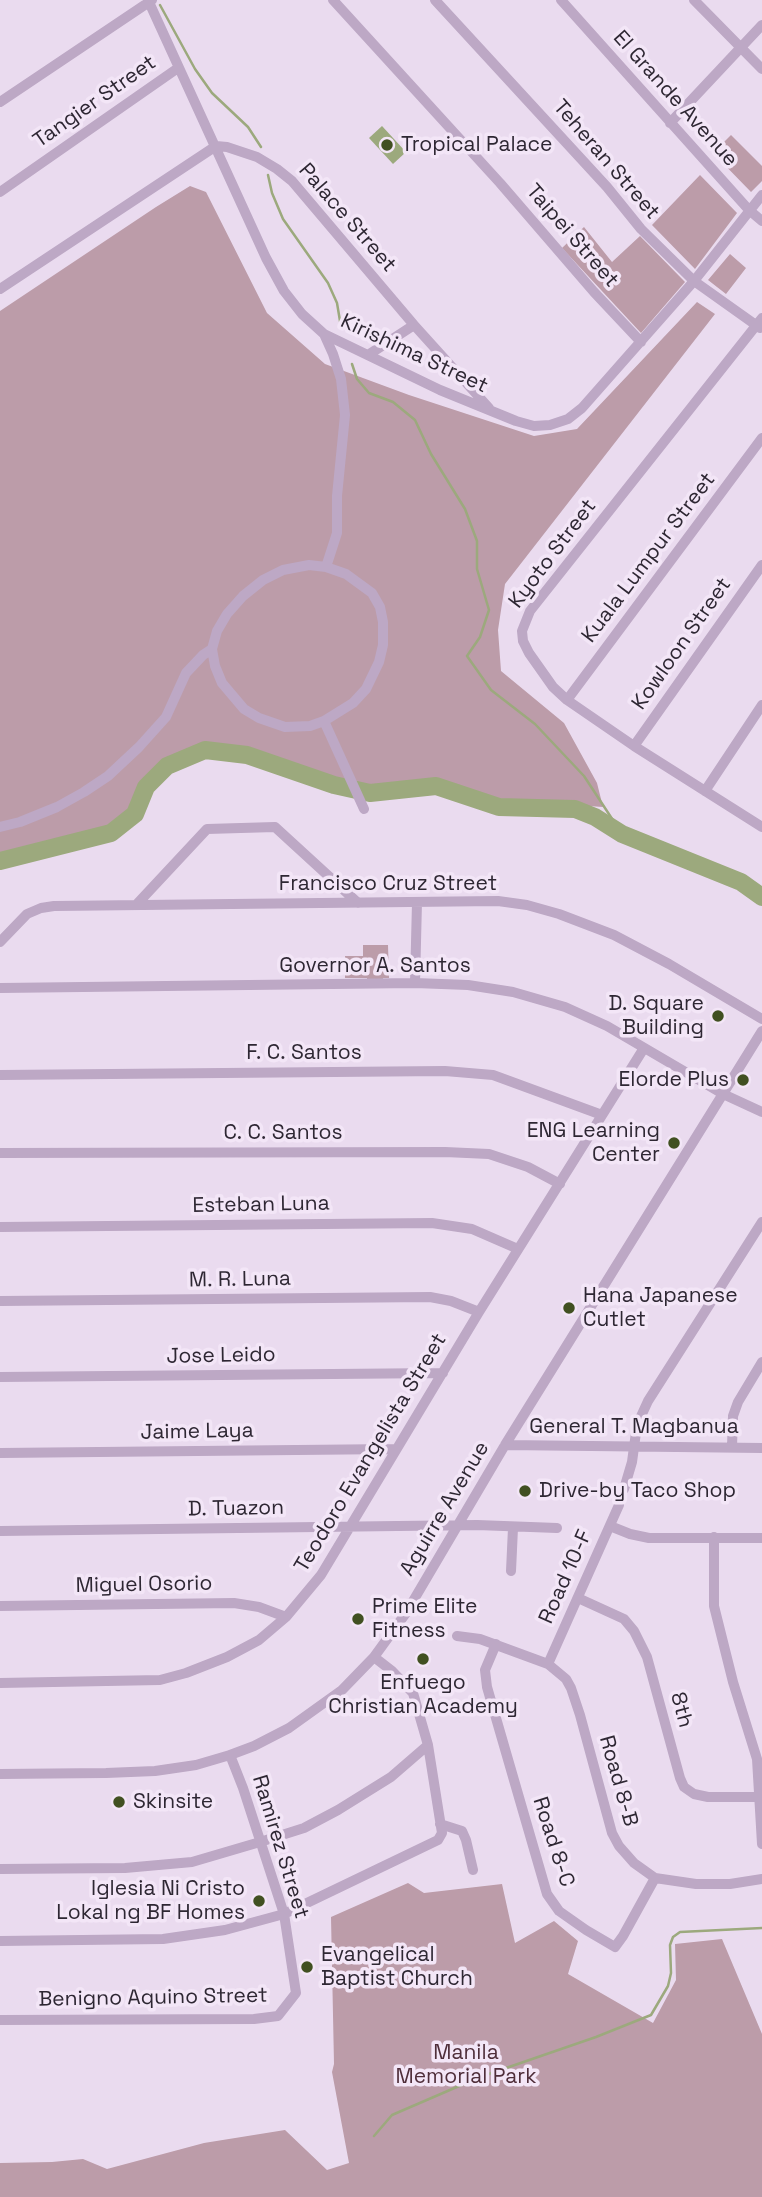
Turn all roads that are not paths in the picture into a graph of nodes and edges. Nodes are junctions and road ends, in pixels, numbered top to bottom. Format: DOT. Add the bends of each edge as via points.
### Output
graph roads {
  1 [pos="332,0"];
  2 [pos="435,0"];
  3 [pos="561,0"];
  4 [pos="694,0"];
  5 [pos="150,1"];
  6 [pos="762,25"];
  7 [pos="741,48"];
  8 [pos="178,68"];
  9 [pos="762,69"];
  10 [pos="0,102"];
  11 [pos="670,123"];
  12 [pos="216,146"];
  13 [pos="0,192"];
  14 [pos="762,195"];
  15 [pos="749,210"];
  16 [pos="762,221"];
  17 [pos="694,281"];
  18 [pos="0,289"];
  19 [pos="414,325"];
  20 [pos="760,325"];
  21 [pos="324,334"];
  22 [pos="641,342"];
  23 [pos="368,355"];
  24 [pos="492,411"];
  25 [pos="762,438"];
  26 [pos="762,565"];
  27 [pos="326,567"];
  28 [pos="212,649"];
  29 [pos="567,700"];
  30 [pos="762,705"];
  31 [pos="324,721"];
  32 [pos="634,746"];
  33 [pos="705,791"];
  34 [pos="361,804"];
  35 [pos="0,827"];
  36 [pos="762,827"];
  37 [pos="417,902"];
  38 [pos="358,903"];
  39 [pos="137,904"];
  40 [pos="0,942"];
  41 [pos="415,983"];
  42 [pos="0,988"];
  43 [pos="762,1018"];
  44 [pos="762,1031"];
  45 [pos="644,1048"];
  46 [pos="0,1075"];
  47 [pos="723,1094"];
  48 [pos="762,1112"];
  49 [pos="602,1115"];
  50 [pos="0,1153"];
  51 [pos="560,1184"];
  52 [pos="762,1222"];
  53 [pos="0,1227"];
  54 [pos="518,1249"];
  55 [pos="0,1301"];
  56 [pos="479,1312"];
  57 [pos="762,1362"];
  58 [pos="443,1373"];
  59 [pos="0,1377"];
  60 [pos="505,1446"];
  61 [pos="634,1447"];
  62 [pos="732,1447"];
  63 [pos="762,1448"];
  64 [pos="395,1449"];
  65 [pos="0,1453"];
  66 [pos="624,1489"];
  67 [pos="619,1505"];
  68 [pos="457,1525"];
  69 [pos="348,1527"];
  70 [pos="610,1527"];
  71 [pos="513,1528"];
  72 [pos="557,1528"];
  73 [pos="0,1531"];
  74 [pos="714,1537"];
  75 [pos="762,1538"];
  76 [pos="511,1571"];
  77 [pos="578,1598"];
  78 [pos="0,1606"];
  79 [pos="286,1617"];
  80 [pos="457,1636"];
  81 [pos="496,1644"];
  82 [pos="374,1657"];
  83 [pos="548,1664"];
  84 [pos="0,1683"];
  85 [pos="428,1745"];
  86 [pos="230,1755"];
  87 [pos="0,1774"];
  88 [pos="760,1797"];
  89 [pos="441,1828"];
  90 [pos="260,1842"];
  91 [pos="762,1844"];
  92 [pos="0,1868"];
  93 [pos="474,1870"];
  94 [pos="655,1878"];
  95 [pos="762,1879"];
  96 [pos="285,1914"];
  97 [pos="0,1941"];
  98 [pos="296,1993"];
  99 [pos="0,2020"];
  1 -- 22 [label="street, Taipei Street"];
  2 -- 17 [label="street, Teheran Street" via="641,229"];
  3 -- 11 [label="street, El Grande Avenue"];
  4 -- 7 [label="street"];
  5 -- 8 [label="street, Kirishima Street"];
  5 -- 10 [label="street"];
  6 -- 7 [label="street"];
  7 -- 9 [label="street"];
  7 -- 11 [label="street"];
  8 -- 12 [label="street, Kirishima Street"];
  8 -- 13 [label="street, Tangier Street"];
  11 -- 15 [label="street, El Grande Avenue"];
  12 -- 18 [label="street"];
  12 -- 19 [label="street, Palace Street" via="257,157 292,181"];
  12 -- 21 [label="street, Kirishima Street" via="284,291"];
  14 -- 15 [label="street, Kirishima Street"];
  15 -- 16 [label="street, El Grande Avenue"];
  15 -- 17 [label="street, Kirishima Street"];
  17 -- 20 [label="street, Teheran Street"];
  17 -- 22 [label="street, Kirishima Street"];
  19 -- 23 [label="street"];
  19 -- 24 [label="street, Palace Street"];
  20 -- 29 [label="street, Kyoto Street" via="525,620 523,641 529,653"];
  21 -- 23 [label="street, Kirishima Street"];
  21 -- 27 [label="street" via="341,379 345,415 337,533"];
  22 -- 24 [label="street, Kirishima Street" via="568,419 534,426"];
  23 -- 24 [label="street, Kirishima Street"];
  25 -- 29 [label="street, Kuala Lumpur Street"];
  26 -- 32 [label="street, Kowloon Street"];
  27 -- 28 [label="street" via="283,570 262,580 227,614"];
  27 -- 31 [label="street" via="346,574 372,593 380,607 383,645 372,678 353,703"];
  28 -- 31 [label="street" via="222,683 244,709 285,727"];
  28 -- 35 [label="street" via="186,673 158,728 108,776 57,807"];
  29 -- 32 [label="street, Kyoto Street"];
  30 -- 33 [label="street"];
  31 -- 34 [label="street"];
  32 -- 33 [label="street, Kyoto Street"];
  33 -- 36 [label="street, Kyoto Street"];
  37 -- 38 [label="street, Francisco Cruz Street"];
  37 -- 41 [label="street"];
  37 -- 43 [label="street, Francisco Cruz Street" via="485,900 559,914 627,941"];
  38 -- 39 [label="street, Francisco Cruz Street"];
  38 -- 39 [label="street" via="275,827 208,829"];
  39 -- 40 [label="street, Francisco Cruz Street" via="41,908 27,914"];
  41 -- 42 [label="street, Governor A. Santos"];
  41 -- 45 [label="street, Governor A. Santos" via="468,985 538,998 607,1026"];
  44 -- 47 [label="street, Aguirre Avenue"];
  45 -- 47 [label="street, Governor A. Santos"];
  45 -- 49 [label="street, Teodoro Evangelista Street"];
  46 -- 49 [label="street, F. C. Santos" via="445,1071 494,1075"];
  47 -- 48 [label="street, Governor A. Santos"];
  47 -- 60 [label="street, Aguirre Avenue"];
  49 -- 51 [label="street, Teodoro Evangelista Street"];
  50 -- 51 [label="street, C. C. Santos" via="489,1154"];
  51 -- 54 [label="street, Teodoro Evangelista Street"];
  52 -- 61 [label="street" via="648,1401 637,1425"];
  53 -- 54 [label="street, Esteban Luna" via="432,1223 472,1229"];
  54 -- 56 [label="street, Teodoro Evangelista Street"];
  55 -- 56 [label="street, M. R. Luna" via="430,1297"];
  56 -- 58 [label="street, Teodoro Evangelista Street"];
  57 -- 62 [label="street" via="735,1409"];
  58 -- 59 [label="street, Jose Leido"];
  58 -- 64 [label="street, Teodoro Evangelista Street"];
  60 -- 61 [label="street, General T. Magbanua"];
  60 -- 68 [label="street, Aguirre Avenue"];
  61 -- 62 [label="street, General T. Magbanua"];
  61 -- 66 [label="street"];
  62 -- 63 [label="street, General T. Magbanua"];
  64 -- 65 [label="street, Jaime Laya"];
  64 -- 69 [label="street, Teodoro Evangelista Street"];
  67 -- 70 [label="street, Road 10-F"];
  68 -- 69 [label="street, D. Tuazon"];
  68 -- 71 [label="street, D. Tuazon"];
  68 -- 82 [label="street, Aguirre Avenue" via="406,1613"];
  69 -- 73 [label="street, D. Tuazon"];
  69 -- 79 [label="street, Teodoro Evangelista Street" via="321,1575"];
  70 -- 74 [label="street" via="649,1538"];
  70 -- 77 [label="street, Road 10-F"];
  71 -- 72 [label="street, D. Tuazon"];
  71 -- 76 [label="street"];
  74 -- 75 [label="street"];
  74 -- 88 [label="street" via="714,1606 757,1759"];
  77 -- 83 [label="street, Road 10-F"];
  77 -- 88 [label="street, 8th" via="624,1619 634,1630 684,1787 708,1797"];
  78 -- 79 [label="street, Miguel Osorio" via="234,1603"];
  79 -- 84 [label="street, Teodoro Evangelista Street" via="259,1640 227,1657 160,1680"];
  80 -- 81 [label="street"];
  81 -- 83 [label="street"];
  81 -- 94 [label="street, Road 8-C" via="485,1670 487,1687 553,1903 615,1947"];
  82 -- 85 [label="street" via="413,1693"];
  82 -- 86 [label="street, Aguirre Avenue" via="317,1709 289,1728"];
  83 -- 94 [label="street, Road 8-B" via="571,1688 612,1833 634,1863"];
  85 -- 89 [label="street"];
  85 -- 90 [label="street" via="391,1777 338,1810 304,1828"];
  86 -- 87 [label="street, Aguirre Avenue" via="156,1771"];
  86 -- 90 [label="street, Ramirez Street"];
  88 -- 91 [label="street"];
  89 -- 93 [label="street" via="462,1831"];
  89 -- 96 [label="street" via="438,1840"];
  90 -- 92 [label="street" via="192,1862 125,1868"];
  90 -- 96 [label="street, Ramirez Street"];
  94 -- 95 [label="street" via="696,1884"];
  96 -- 97 [label="street" via="225,1930 163,1939"];
  96 -- 98 [label="street, Ramirez Street"];
  98 -- 99 [label="street, Benigno Aquino Street" via="278,2016 254,2019"];
}
